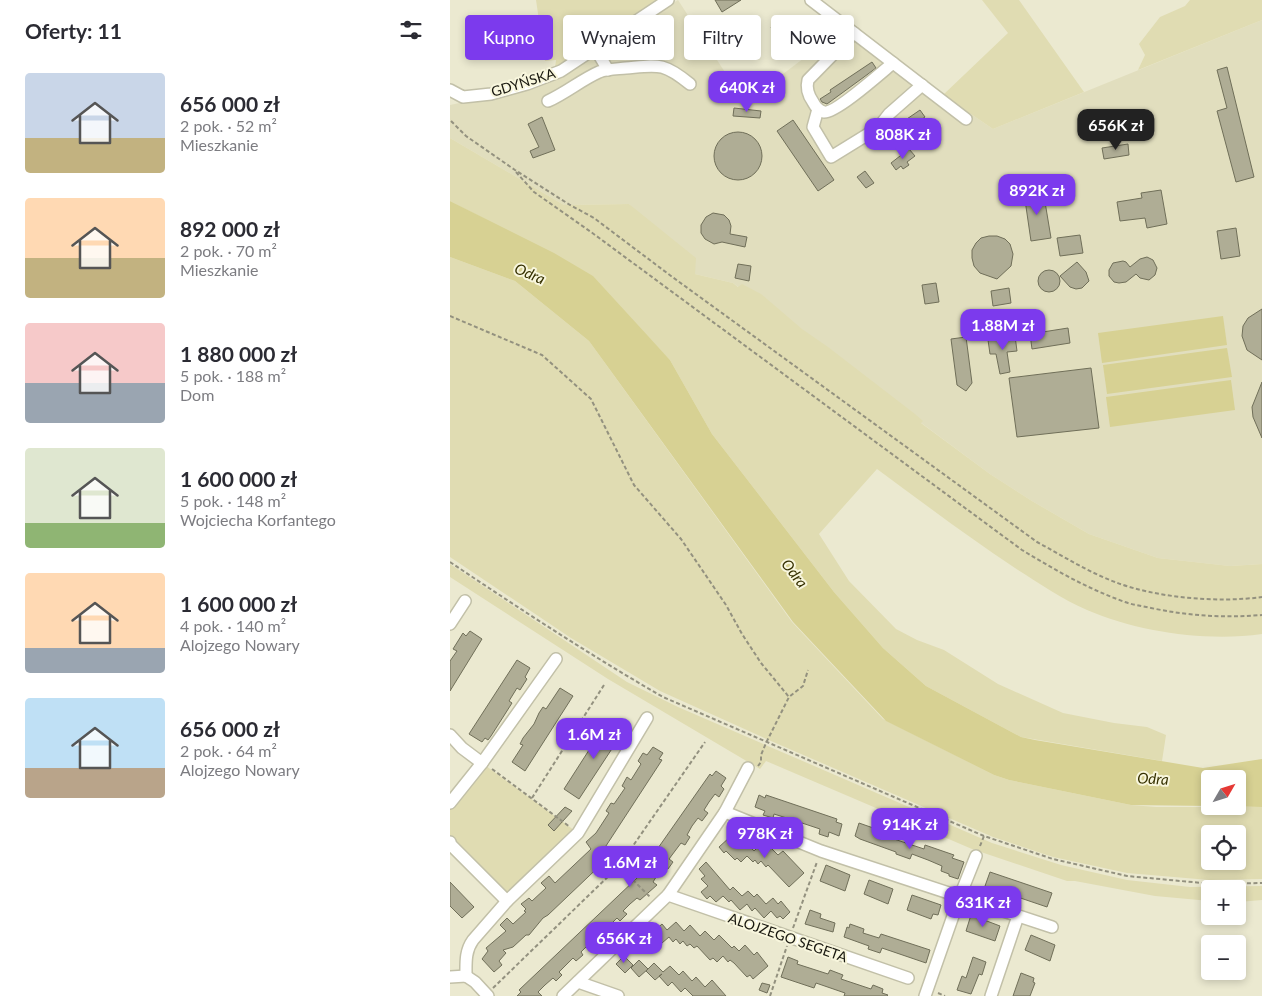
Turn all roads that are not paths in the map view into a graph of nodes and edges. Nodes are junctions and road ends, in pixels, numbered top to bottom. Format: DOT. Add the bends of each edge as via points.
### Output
graph roads {
  1 [pos="668,0"];
  2 [pos="811,0"];
  3 [pos="645,15"];
  4 [pos="831,15"];
  5 [pos="854,33"];
  6 [pos="577,60"];
  7 [pos="602,60"];
  8 [pos="828,60"];
  9 [pos="893,63"];
  10 [pos="608,70"];
  11 [pos="690,84"];
  12 [pos="922,86"];
  13 [pos="450,90"];
  14 [pos="548,101"];
  15 [pos="818,109"];
  16 [pos="966,119"];
  17 [pos="466,601"];
  18 [pos="450,624"];
  19 [pos="556,659"];
  20 [pos="647,718"];
  21 [pos="450,735"];
  22 [pos="482,763"];
  23 [pos="748,768"];
  24 [pos="450,803"];
  25 [pos="725,812"];
  26 [pos="450,842"];
  27 [pos="977,854"];
  28 [pos="668,895"];
  29 [pos="960,896"];
  30 [pos="507,901"];
  31 [pos="1018,916"];
  32 [pos="1052,927"];
  33 [pos="466,976"];
  34 [pos="450,977"];
  35 [pos="908,978"];
  36 [pos="578,982"];
  37 [pos="487,995"];
  38 [pos="563,996"];
  39 [pos="618,996"];
  40 [pos="925,996"];
  41 [pos="991,996"];
  1 -- 3 [label="street, GDYŃSKA"];
  2 -- 4 [label="street"];
  5 -- 9 [label="street"];
  6 -- 13 [label="street, GDYŃSKA" via="561,71 491,94 463,97"];
  7 -- 10 [label="street"];
  8 -- 15 [label="street" via="808,80 806,87"];
  9 -- 12 [label="street"];
  9 -- 15 [label="street" via="831,111"];
  10 -- 11 [label="street" via="654,64 676,72"];
  10 -- 14 [label="street"];
  12 -- 15 [label="street" via="889,114 878,128 831,157 813,127"];
  12 -- 16 [label="street"];
  17 -- 18 [label="street"];
  19 -- 22 [label="street"];
  20 -- 30 [label="street" via="578,833"];
  21 -- 22 [label="street"];
  22 -- 24 [label="street"];
  23 -- 25 [label="street"];
  25 -- 28 [label="street"];
  25 -- 29 [label="street" via="821,851"];
  26 -- 30 [label="street"];
  27 -- 29 [label="street"];
  28 -- 35 [label="street, ALOJZEGO SEGETA"];
  28 -- 36 [label="street"];
  29 -- 31 [label="street"];
  29 -- 40 [label="street"];
  30 -- 33 [label="street" via="469,946"];
  31 -- 32 [label="street"];
  31 -- 41 [label="street"];
  33 -- 34 [label="street"];
  33 -- 37 [label="street"];
  36 -- 38 [label="street"];
  36 -- 39 [label="street"];
}
